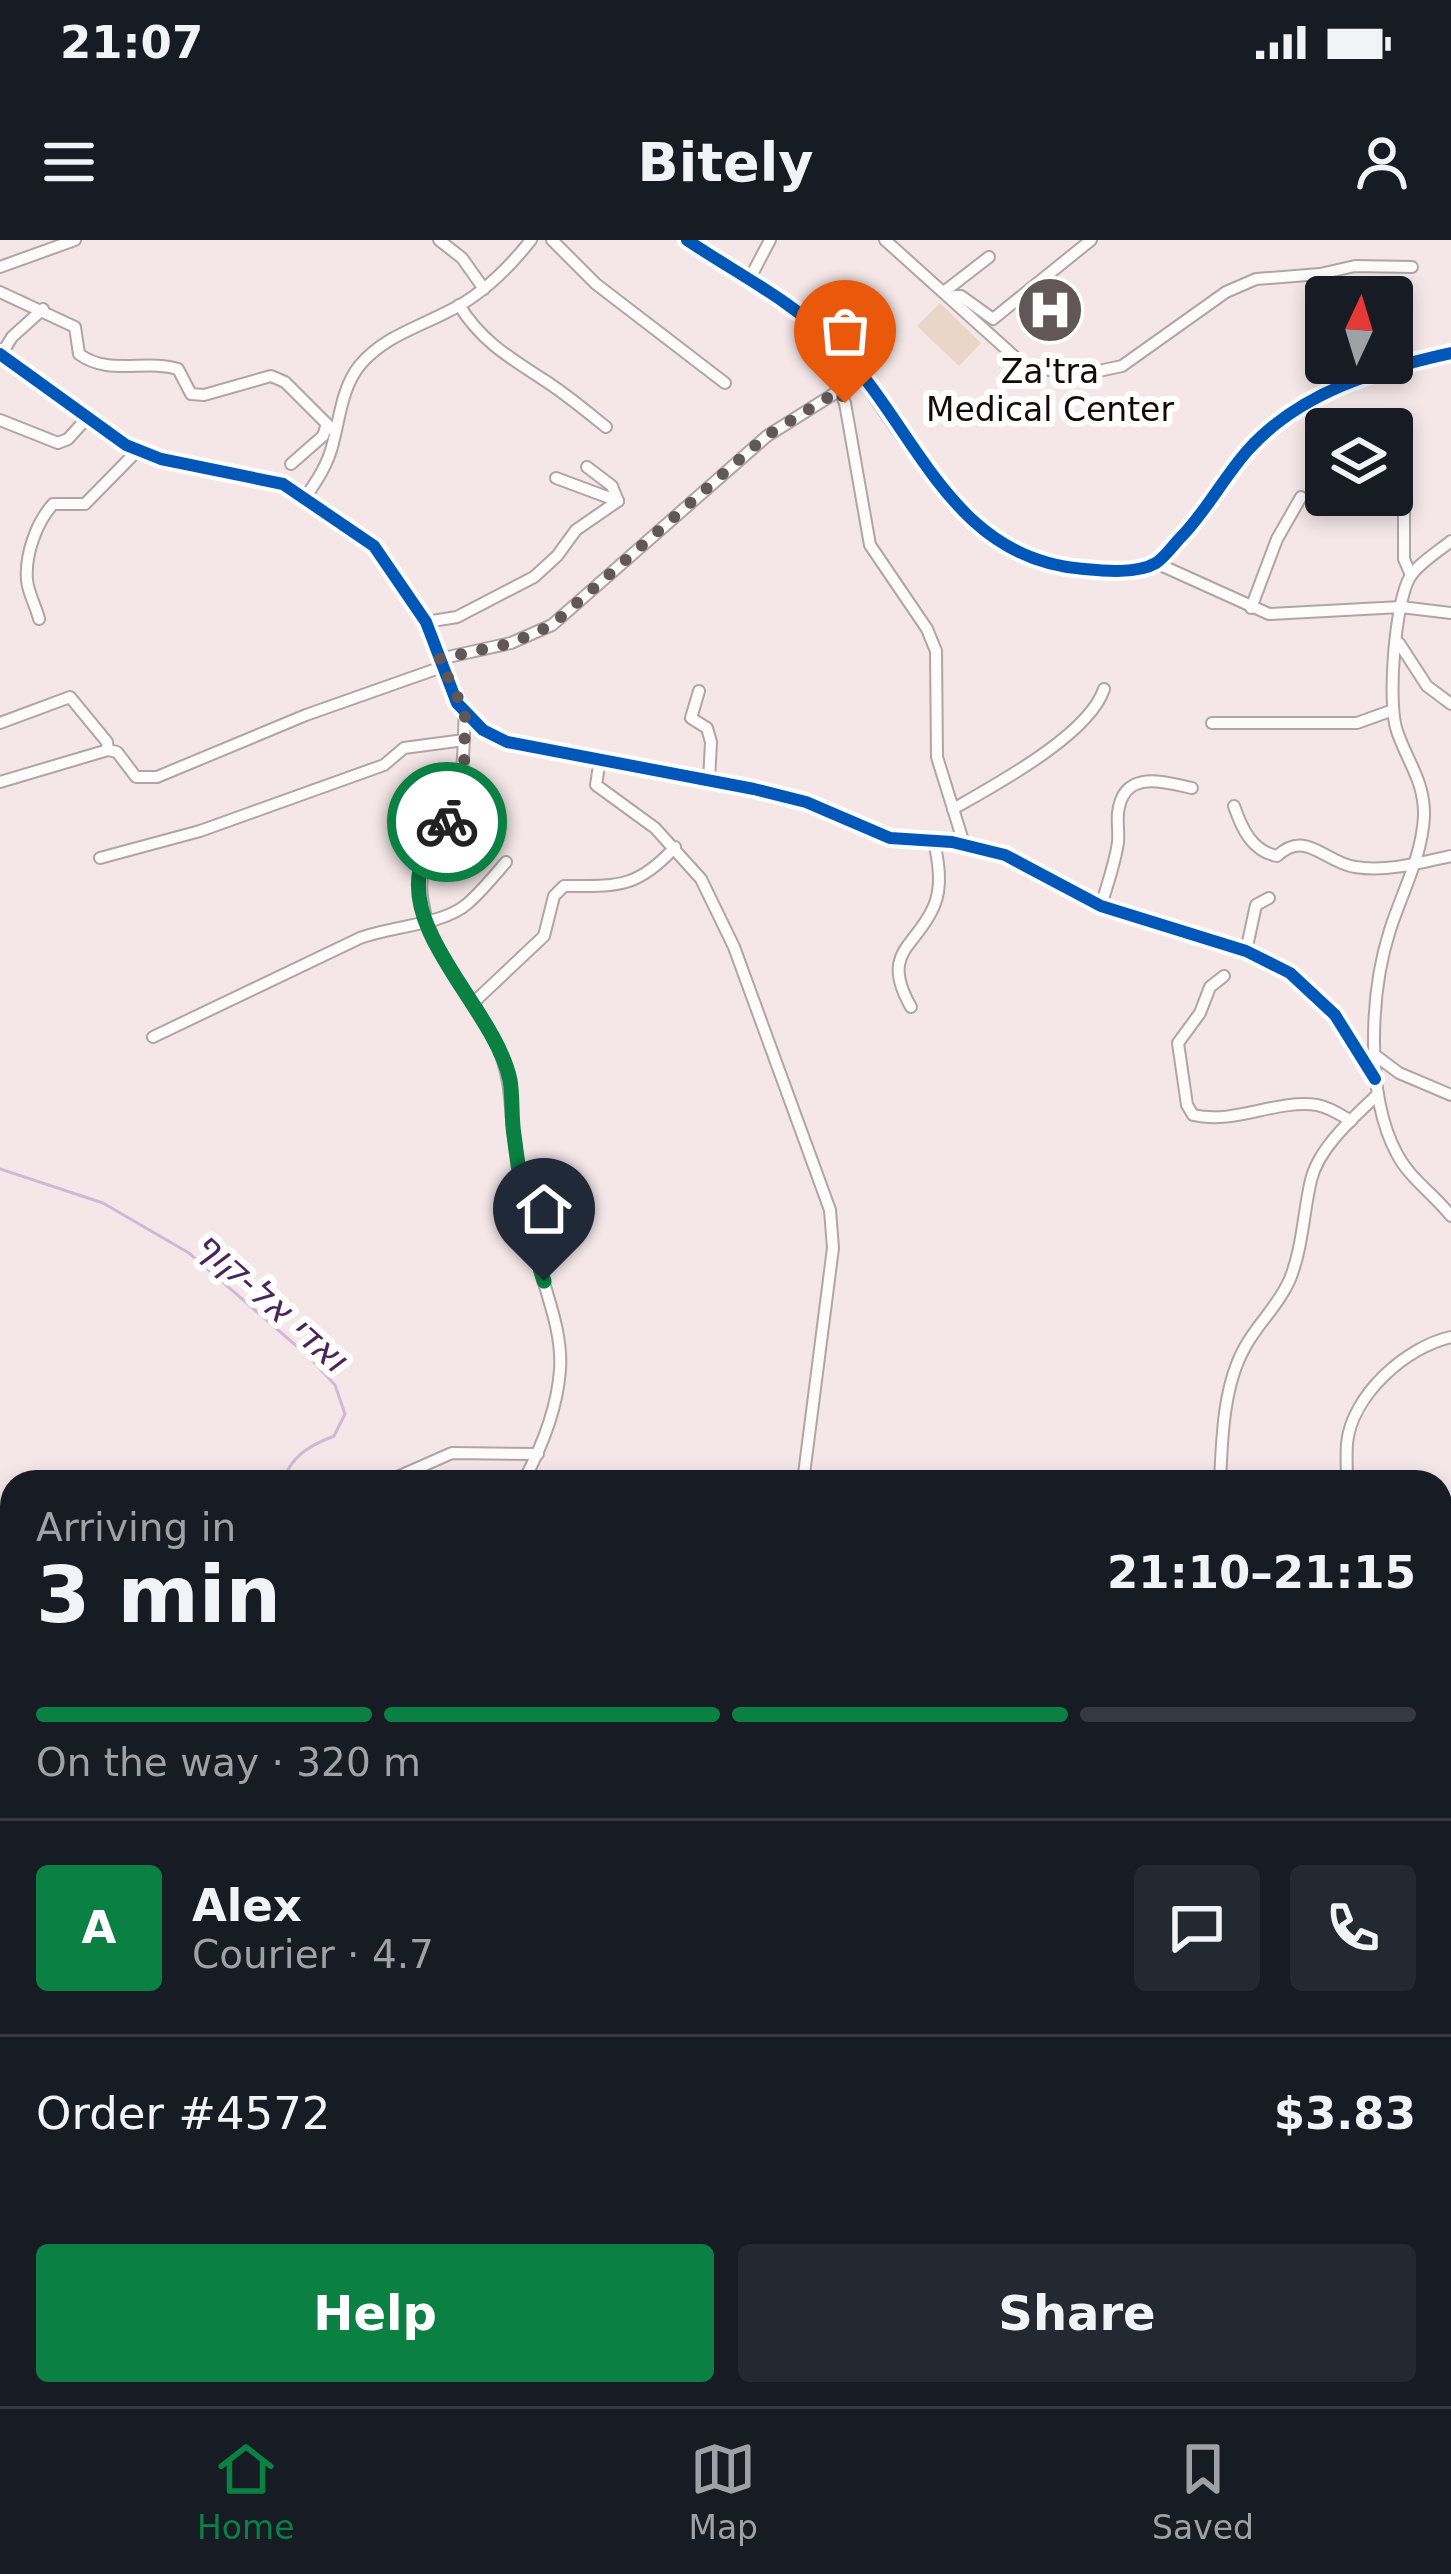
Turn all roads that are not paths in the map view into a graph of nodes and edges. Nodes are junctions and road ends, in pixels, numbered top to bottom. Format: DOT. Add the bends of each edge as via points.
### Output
graph roads {
  1 [pos="76,240"];
  2 [pos="439,240"];
  3 [pos="531,240"];
  4 [pos="552,240"];
  5 [pos="686,240"];
  6 [pos="770,240"];
  7 [pos="885,240"];
  8 [pos="1091,240"];
  9 [pos="989,257"];
  10 [pos="0,267"];
  11 [pos="1412,267"];
  12 [pos="748,282"];
  13 [pos="484,289"];
  14 [pos="0,292"];
  15 [pos="948,294"];
  16 [pos="459,305"];
  17 [pos="43,309"];
  18 [pos="805,318"];
  19 [pos="1451,353"];
  20 [pos="1,355"];
  21 [pos="725,382"];
  22 [pos="840,390"];
  23 [pos="86,419"];
  24 [pos="0,420"];
  25 [pos="606,427"];
  26 [pos="330,430"];
  27 [pos="138,450"];
  28 [pos="291,464"];
  29 [pos="587,466"];
  30 [pos="556,478"];
  31 [pos="1301,497"];
  32 [pos="303,501"];
  33 [pos="618,501"];
  34 [pos="1404,516"];
  35 [pos="1451,541"];
  36 [pos="1156,563"];
  37 [pos="1411,575"];
  38 [pos="1401,607"];
  39 [pos="1251,608"];
  40 [pos="1451,613"];
  41 [pos="39,619"];
  42 [pos="426,622"];
  43 [pos="1397,640"];
  44 [pos="441,663"];
  45 [pos="1104,689"];
  46 [pos="699,691"];
  47 [pos="1451,704"];
  48 [pos="1393,710"];
  49 [pos="465,712"];
  50 [pos="0,723"];
  51 [pos="1212,723"];
  52 [pos="464,740"];
  53 [pos="108,750"];
  54 [pos="600,759"];
  55 [pos="0,782"];
  56 [pos="710,782"];
  57 [pos="1192,788"];
  58 [pos="1234,806"];
  59 [pos="953,809"];
  60 [pos="934,840"];
  61 [pos="964,844"];
  62 [pos="675,847"];
  63 [pos="1451,856"];
  64 [pos="100,859"];
  65 [pos="1416,861"];
  66 [pos="506,862"];
  67 [pos="1269,898"];
  68 [pos="1101,906"];
  69 [pos="428,922"];
  70 [pos="1246,951"];
  71 [pos="1224,976"];
  72 [pos="474,1002"];
  73 [pos="911,1007"];
  74 [pos="153,1037"];
  75 [pos="1375,1055"];
  76 [pos="1375,1079"];
  77 [pos="1378,1094"];
  78 [pos="1451,1095"];
  79 [pos="1351,1121"];
  80 [pos="1451,1216"];
  81 [pos="1451,1337"];
  82 [pos="538,1454"];
  83 [pos="413,1470"];
  84 [pos="530,1470"];
  85 [pos="804,1470"];
  86 [pos="1221,1470"];
  87 [pos="1347,1470"];
  1 -- 10 [label="street"];
  2 -- 13 [label="street"];
  3 -- 13 [label="street"];
  4 -- 21 [label="street" via="596,284"];
  5 -- 12 [label="street"];
  6 -- 12 [label="street"];
  7 -- 15 [label="street"];
  8 -- 15 [label="street" via="993,319"];
  9 -- 15 [label="street"];
  11 -- 15 [label="street" via="1256,279 1122,366 1080,375 1025,366"];
  12 -- 18 [label="street"];
  13 -- 16 [label="street"];
  14 -- 17 [label="street"];
  16 -- 25 [label="street" via="500,354"];
  16 -- 26 [label="street" via="392,338 358,368"];
  17 -- 20 [label="street"];
  17 -- 26 [label="street" via="75,327 86,360 178,369 191,394 272,376"];
  18 -- 22 [label="street"];
  18 -- 36 [label="street" via="838,346 947,496 1011,550 1055,567"];
  19 -- 36 [label="street" via="1380,370 1286,414"];
  20 -- 23 [label="street"];
  22 -- 44 [label="street" via="766,436 552,625"];
  22 -- 59 [label="street" via="870,545 936,651 937,757"];
  23 -- 24 [label="street" via="58,443"];
  23 -- 27 [label="street"];
  26 -- 28 [label="street"];
  26 -- 32 [label="street" via="324,472"];
  27 -- 32 [label="street" via="259,476"];
  27 -- 41 [label="street" via="85,504 53,504 46,512 27,564"];
  29 -- 33 [label="street" via="613,486"];
  30 -- 33 [label="street"];
  31 -- 39 [label="street"];
  32 -- 42 [label="street" via="374,546"];
  33 -- 42 [label="street" via="576,530 534,578 457,617"];
  34 -- 37 [label="street"];
  35 -- 37 [label="street"];
  36 -- 39 [label="street"];
  37 -- 38 [label="street"];
  38 -- 39 [label="street" via="1269,614"];
  38 -- 40 [label="street"];
  38 -- 43 [label="street"];
  42 -- 44 [label="street"];
  43 -- 47 [label="street" via="1426,686"];
  43 -- 48 [label="street"];
  44 -- 49 [label="street"];
  44 -- 53 [label="street" via="157,777 136,777"];
  45 -- 59 [label="street" via="1099,704 1031,764"];
  46 -- 56 [label="street" via="692,718 711,742"];
  48 -- 51 [label="street" via="1357,723"];
  48 -- 65 [label="street" via="1419,774 1424,809"];
  49 -- 52 [label="street"];
  49 -- 54 [label="street" via="506,742"];
  50 -- 53 [label="street" via="70,698"];
  52 -- 64 [label="street" via="404,748 384,765"];
  52 -- 69 [label="street" via="455,802 419,874"];
  53 -- 55 [label="street"];
  54 -- 56 [label="street"];
  54 -- 62 [label="street" via="596,785"];
  56 -- 60 [label="street" via="806,802 890,838"];
  57 -- 68 [label="street" via="1150,782 1124,791"];
  58 -- 65 [label="street" via="1266,854 1295,843 1347,866"];
  59 -- 61 [label="street"];
  60 -- 61 [label="street"];
  60 -- 73 [label="street" via="934,907 899,964"];
  61 -- 68 [label="street" via="1005,855"];
  62 -- 72 [label="street" via="652,873 626,885 564,886 544,936"];
  62 -- 85 [label="street" via="701,879 734,947 830,1210"];
  63 -- 65 [label="street"];
  65 -- 75 [label="street" via="1382,962"];
  66 -- 69 [label="street" via="464,907"];
  67 -- 70 [label="street" via="1256,905"];
  68 -- 70 [label="street"];
  69 -- 72 [label="street"];
  69 -- 74 [label="street" via="360,938"];
  70 -- 76 [label="street" via="1313,992"];
  71 -- 79 [label="street" via="1178,1043 1193,1114 1322,1105"];
  72 -- 82 [label="street" via="510,1080 522,1182 561,1365"];
  75 -- 76 [label="street"];
  75 -- 78 [label="street"];
  76 -- 77 [label="street"];
  77 -- 79 [label="street"];
  77 -- 80 [label="street" via="1399,1158"];
  79 -- 86 [label="street" via="1312,1177 1289,1282 1233,1375"];
  81 -- 87 [label="street" via="1408,1355 1359,1410 1347,1439"];
  82 -- 83 [label="street" via="452,1453"];
  82 -- 84 [label="street"];
}
